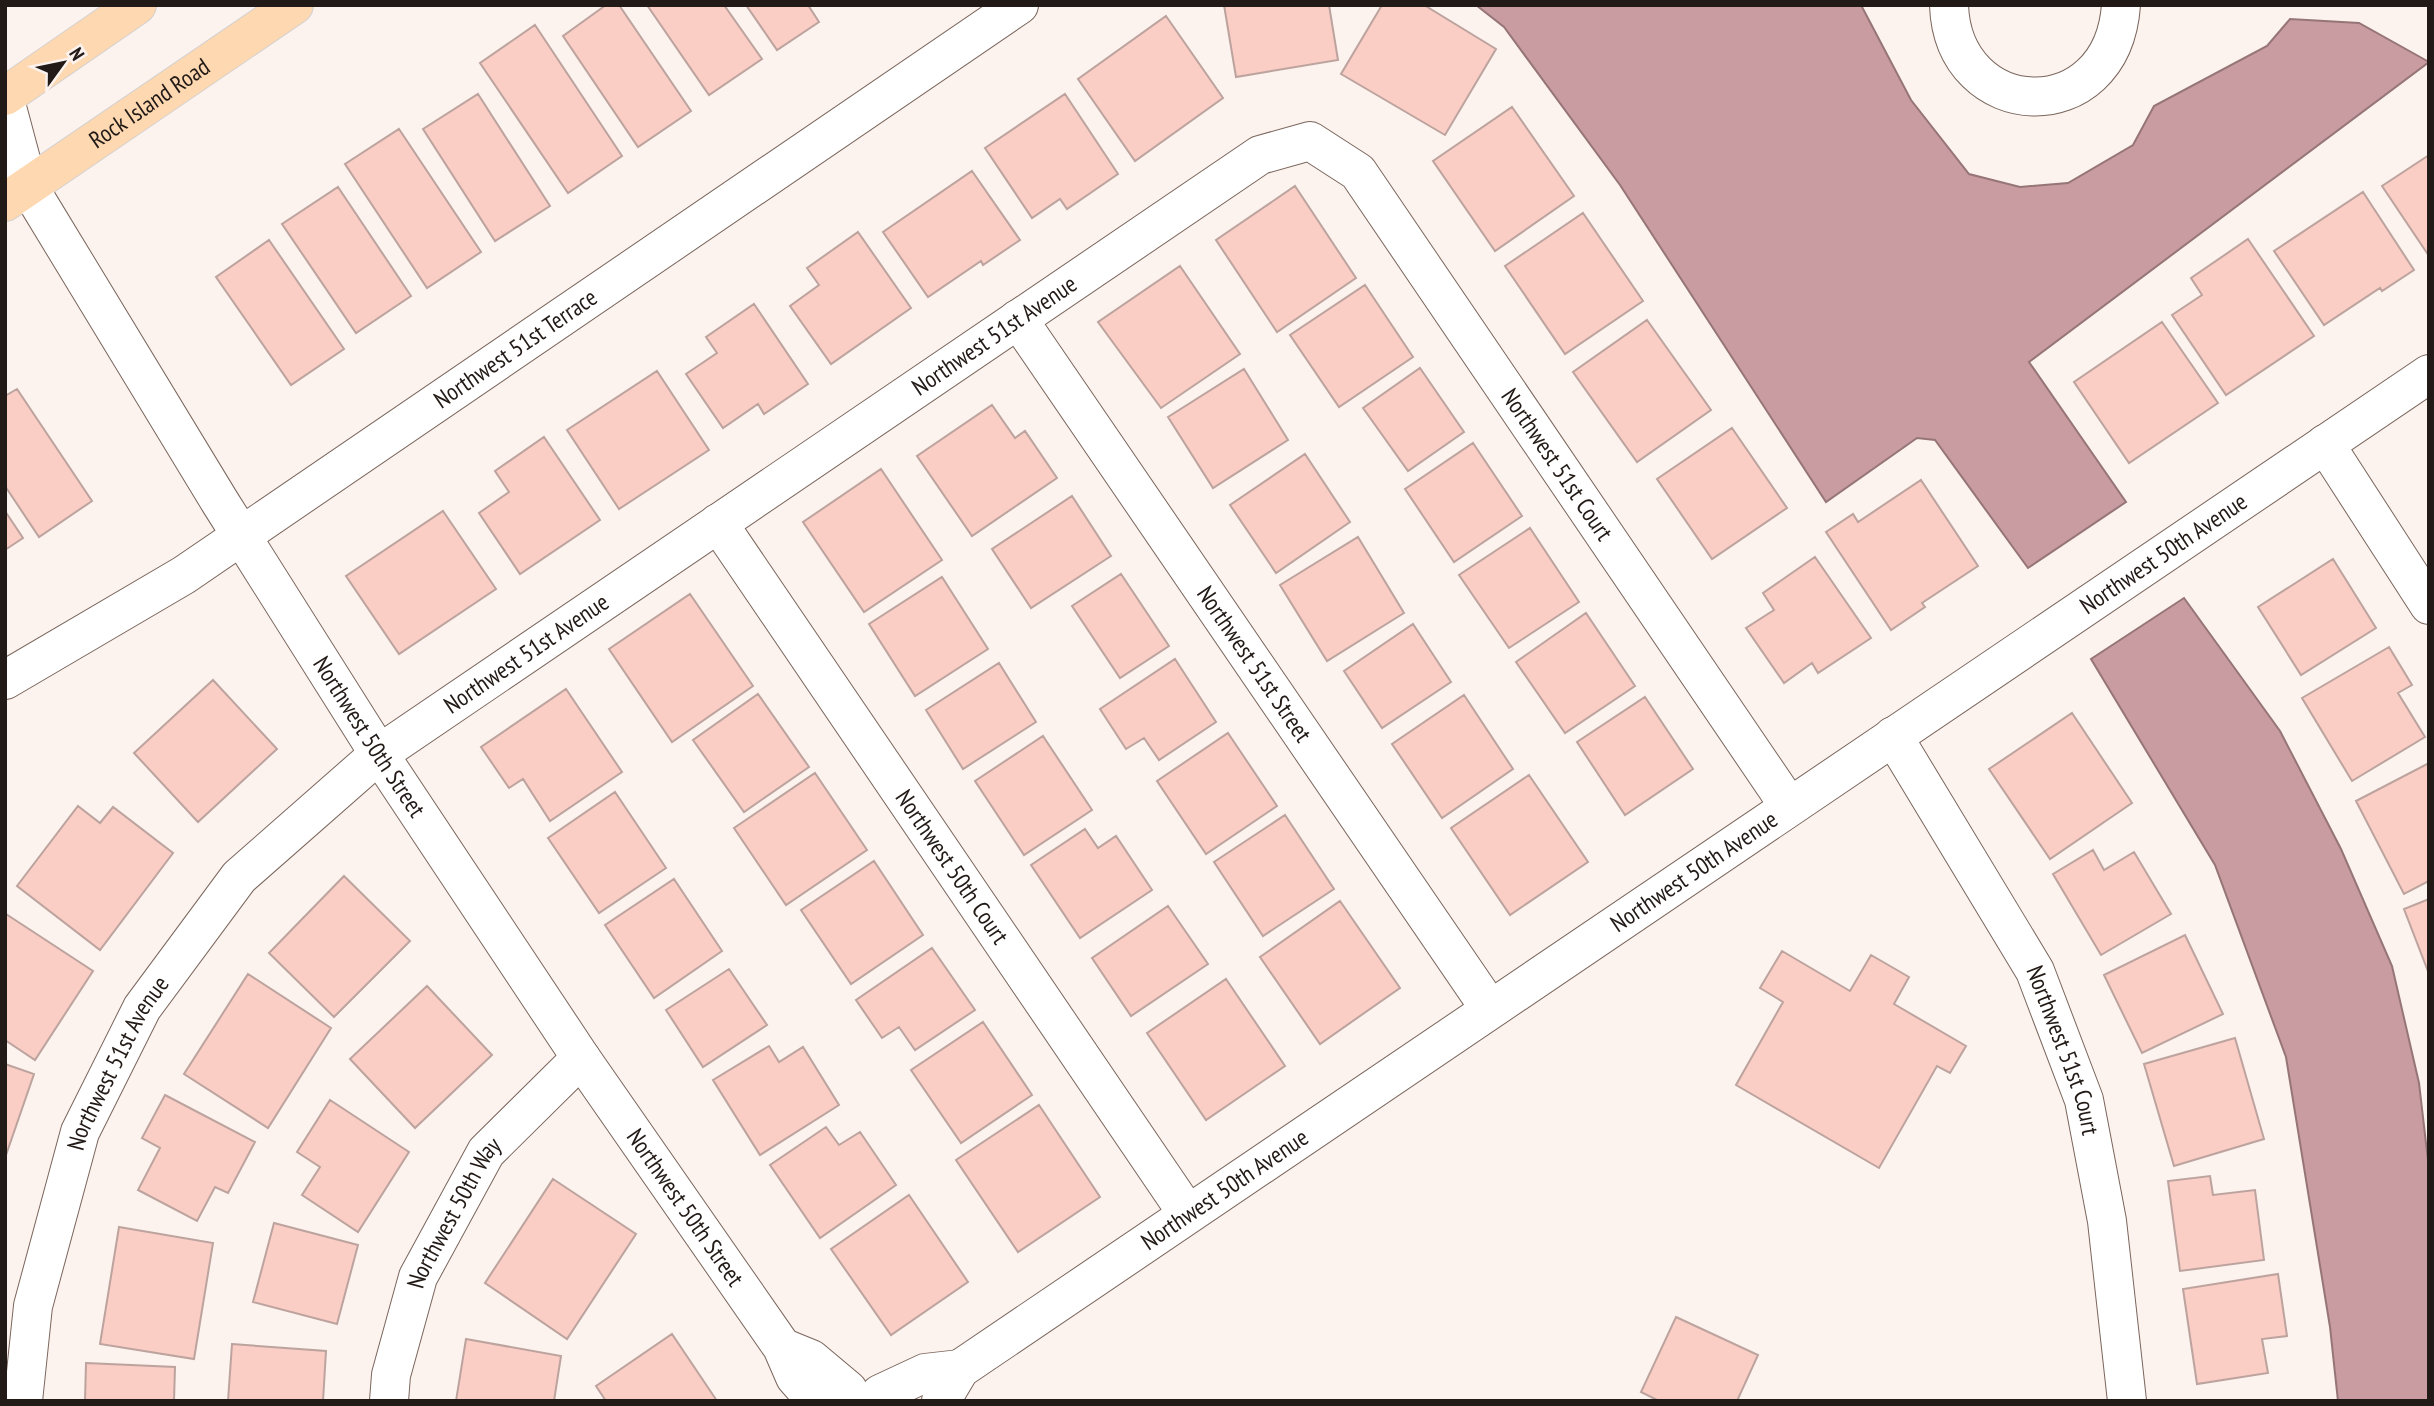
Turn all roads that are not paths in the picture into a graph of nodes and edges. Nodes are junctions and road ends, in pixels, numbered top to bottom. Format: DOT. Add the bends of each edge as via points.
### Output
graph roads {
  1 [pos="137,5"];
  2 [pos="294,5"];
  3 [pos="1019,5"];
  4 [pos="1949,5"];
  5 [pos="2122,5"];
  6 [pos="5,98"];
  7 [pos="1311,141"];
  8 [pos="17,194"];
  9 [pos="1018,319"];
  10 [pos="2429,374"];
  11 [pos="2325,444"];
  12 [pos="718,523"];
  13 [pos="242,533"];
  14 [pos="2429,605"];
  15 [pos="5,680"];
  16 [pos="1893,736"];
  17 [pos="379,754"];
  18 [pos="1789,806"];
  19 [pos="1490,1009"];
  20 [pos="581,1058"];
  21 [pos="1188,1213"];
  22 [pos="951,1385"];
  23 [pos="853,1397"];
  24 [pos="23,1401"];
  25 [pos="389,1401"];
  26 [pos="2127,1401"];
  1 -- 6 [label="main road"];
  2 -- 8 [label="main road, Rock Island Road"];
  3 -- 13 [label="street, Northwest 51st Terrace"];
  4 -- 5 [label="street" via="1950,29 1961,56 1981,77 2006,92 2035,97 2063,93 2088,79 2108,58 2120,32"];
  6 -- 8 [label="street, Northwest 50th Street"];
  7 -- 9 [label="street, Northwest 51st Avenue" via="1260,155"];
  7 -- 18 [label="street, Northwest 51st Court" via="1358,172"];
  8 -- 13 [label="street, Northwest 50th Street"];
  9 -- 12 [label="street, Northwest 51st Avenue"];
  9 -- 19 [label="street, Northwest 51st Street"];
  10 -- 11 [label="street, Northwest 50th Avenue"];
  11 -- 14 [label="street"];
  11 -- 16 [label="street, Northwest 50th Avenue"];
  12 -- 17 [label="street, Northwest 51st Avenue"];
  12 -- 21 [label="street, Northwest 50th Court"];
  13 -- 15 [label="street, Northwest 51st Terrace" via="184,575"];
  13 -- 17 [label="street, Northwest 50th Street"];
  16 -- 18 [label="street, Northwest 50th Avenue"];
  16 -- 26 [label="street, Northwest 51st Court" via="2035,971 2084,1100 2107,1221"];
  17 -- 20 [label="street, Northwest 50th Street"];
  17 -- 24 [label="street, Northwest 51st Avenue" via="239,877 142,1008 80,1132 33,1306"];
  18 -- 19 [label="street, Northwest 50th Avenue"];
  19 -- 21 [label="street, Northwest 50th Avenue"];
  20 -- 23 [label="street, Northwest 50th Street" via="782,1347 811,1359"];
  20 -- 25 [label="street, Northwest 50th Way" via="486,1152 418,1278 391,1375"];
  21 -- 22 [label="street, Northwest 50th Avenue"];
  22 -- 23 [label="street, Northwest 50th Avenue" via="925,1373"];
}
